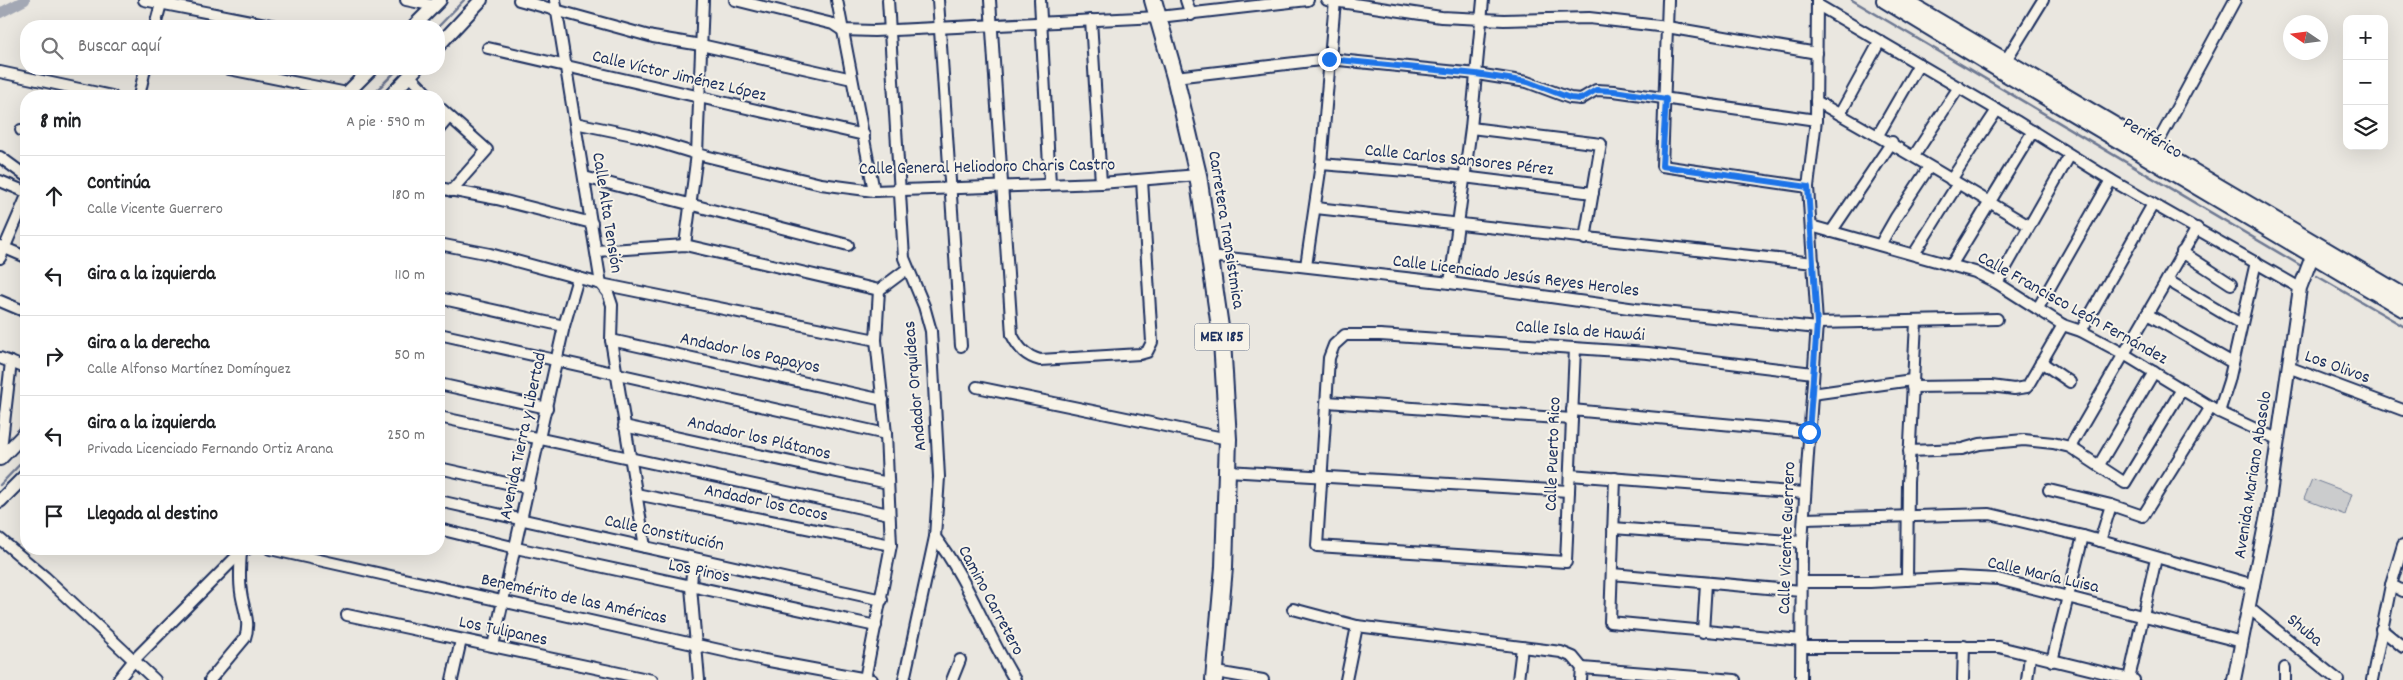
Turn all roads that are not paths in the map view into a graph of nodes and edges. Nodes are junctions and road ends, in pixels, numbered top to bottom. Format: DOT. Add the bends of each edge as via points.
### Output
graph roads {
  1 [pos="144,0"];
  2 [pos="406,0"];
  3 [pos="481,0"];
  4 [pos="519,0"];
  5 [pos="703,0"];
  6 [pos="735,0"];
  7 [pos="836,0"];
  8 [pos="888,0"];
  9 [pos="938,0"];
  10 [pos="990,0"];
  11 [pos="1040,0"];
  12 [pos="1153,0"];
  13 [pos="1186,0"];
  14 [pos="1308,0"];
  15 [pos="1332,0"];
  16 [pos="1483,0"];
  17 [pos="1668,0"];
  18 [pos="1884,0"];
  19 [pos="1903,0"];
  20 [pos="2235,0"];
  21 [pos="2039,1"];
  22 [pos="161,2"];
  23 [pos="438,3"];
  24 [pos="1818,3"];
  25 [pos="555,5"];
  26 [pos="1191,15"];
  27 [pos="1159,17"];
  28 [pos="1480,19"];
  29 [pos="156,20"];
  30 [pos="247,20"];
  31 [pos="420,20"];
  32 [pos="1091,20"];
  33 [pos="1042,23"];
  34 [pos="992,26"];
  35 [pos="1667,27"];
  36 [pos="940,28"];
  37 [pos="842,30"];
  38 [pos="890,30"];
  39 [pos="445,39"];
  40 [pos="1880,41"];
  41 [pos="700,44"];
  42 [pos="488,48"];
  43 [pos="1817,53"];
  44 [pos="1329,59"];
  45 [pos="2006,60"];
  46 [pos="1919,64"];
  47 [pos="566,67"];
  48 [pos="0,72"];
  49 [pos="1476,74"];
  50 [pos="144,75"];
  51 [pos="256,75"];
  52 [pos="365,75"];
  53 [pos="410,75"];
  54 [pos="415,75"];
  55 [pos="1175,77"];
  56 [pos="852,80"];
  57 [pos="1959,87"];
  58 [pos="84,90"];
  59 [pos="140,90"];
  60 [pos="323,90"];
  61 [pos="350,90"];
  62 [pos="396,90"];
  63 [pos="425,90"];
  64 [pos="698,97"];
  65 [pos="1666,99"];
  66 [pos="1816,101"];
  67 [pos="1997,110"];
  68 [pos="445,114"];
  69 [pos="1840,114"];
  70 [pos="449,118"];
  71 [pos="1816,120"];
  72 [pos="445,122"];
  73 [pos="575,123"];
  74 [pos="1471,128"];
  75 [pos="2032,131"];
  76 [pos="864,135"];
  77 [pos="1878,135"];
  78 [pos="1892,142"];
  79 [pos="2155,148"];
  80 [pos="697,154"];
  81 [pos="2070,155"];
  82 [pos="1914,156"];
  83 [pos="0,158"];
  84 [pos="1321,164"];
  85 [pos="1930,167"];
  86 [pos="20,172"];
  87 [pos="1198,175"];
  88 [pos="584,177"];
  89 [pos="1464,178"];
  90 [pos="1142,180"];
  91 [pos="2111,180"];
  92 [pos="0,181"];
  93 [pos="1954,182"];
  94 [pos="1101,183"];
  95 [pos="1050,184"];
  96 [pos="1003,186"];
  97 [pos="1808,187"];
  98 [pos="950,188"];
  99 [pos="20,189"];
  100 [pos="445,189"];
  101 [pos="451,190"];
  102 [pos="900,190"];
  103 [pos="874,191"];
  104 [pos="1593,193"];
  105 [pos="1990,203"];
  106 [pos="691,204"];
  107 [pos="2153,204"];
  108 [pos="1316,208"];
  109 [pos="20,210"];
  110 [pos="592,223"];
  111 [pos="1458,225"];
  112 [pos="1811,226"];
  113 [pos="2029,226"];
  114 [pos="2197,228"];
  115 [pos="1831,232"];
  116 [pos="1585,239"];
  117 [pos="445,245"];
  118 [pos="685,245"];
  119 [pos="848,245"];
  120 [pos="1880,245"];
  121 [pos="2,247"];
  122 [pos="596,251"];
  123 [pos="2182,252"];
  124 [pos="20,254"];
  125 [pos="1914,254"];
  126 [pos="1211,256"];
  127 [pos="0,258"];
  128 [pos="2310,259"];
  129 [pos="2256,262"];
  130 [pos="1814,263"];
  131 [pos="1952,264"];
  132 [pos="1306,266"];
  133 [pos="907,269"];
  134 [pos="578,278"];
  135 [pos="2167,280"];
  136 [pos="1997,282"];
  137 [pos="1450,283"];
  138 [pos="601,284"];
  139 [pos="2231,284"];
  140 [pos="2300,288"];
  141 [pos="879,290"];
  142 [pos="2403,296"];
  143 [pos="445,299"];
  144 [pos="0,301"];
  145 [pos="2038,308"];
  146 [pos="2403,308"];
  147 [pos="20,309"];
  148 [pos="2148,314"];
  149 [pos="1997,319"];
  150 [pos="1916,322"];
  151 [pos="2241,324"];
  152 [pos="2063,325"];
  153 [pos="564,326"];
  154 [pos="1817,326"];
  155 [pos="2082,331"];
  156 [pos="445,335"];
  157 [pos="610,340"];
  158 [pos="876,340"];
  159 [pos="961,346"];
  160 [pos="1575,348"];
  161 [pos="2124,354"];
  162 [pos="0,358"];
  163 [pos="557,361"];
  164 [pos="11,362"];
  165 [pos="2041,362"];
  166 [pos="2233,363"];
  167 [pos="20,366"];
  168 [pos="2288,367"];
  169 [pos="2154,372"];
  170 [pos="1813,373"];
  171 [pos="616,374"];
  172 [pos="2070,382"];
  173 [pos="1912,383"];
  174 [pos="445,385"];
  175 [pos="977,386"];
  176 [pos="2182,389"];
  177 [pos="1812,394"];
  178 [pos="883,400"];
  179 [pos="1327,402"];
  180 [pos="547,408"];
  181 [pos="2215,409"];
  182 [pos="2403,410"];
  183 [pos="1572,415"];
  184 [pos="445,418"];
  185 [pos="624,426"];
  186 [pos="1809,432"];
  187 [pos="886,434"];
  188 [pos="20,438"];
  189 [pos="540,439"];
  190 [pos="1228,439"];
  191 [pos="2277,439"];
  192 [pos="2070,447"];
  193 [pos="1909,451"];
  194 [pos="0,458"];
  195 [pos="630,459"];
  196 [pos="2099,465"];
  197 [pos="445,469"];
  198 [pos="1227,471"];
  199 [pos="1322,475"];
  200 [pos="1570,475"];
  201 [pos="1614,478"];
  202 [pos="20,481"];
  203 [pos="888,483"];
  204 [pos="529,488"];
  205 [pos="2049,490"];
  206 [pos="1569,491"];
  207 [pos="1804,493"];
  208 [pos="636,494"];
  209 [pos="0,501"];
  210 [pos="445,502"];
  211 [pos="2110,505"];
  212 [pos="889,514"];
  213 [pos="1907,516"];
  214 [pos="1804,519"];
  215 [pos="522,520"];
  216 [pos="1613,528"];
  217 [pos="445,530"];
  218 [pos="2083,536"];
  219 [pos="935,537"];
  220 [pos="0,539"];
  221 [pos="2100,541"];
  222 [pos="1802,542"];
  223 [pos="891,545"];
  224 [pos="2403,545"];
  225 [pos="645,547"];
  226 [pos="516,548"];
  227 [pos="239,555"];
  228 [pos="244,555"];
  229 [pos="313,555"];
  230 [pos="692,558"];
  231 [pos="2156,558"];
  232 [pos="1612,574"];
  233 [pos="1907,580"];
  234 [pos="1706,583"];
  235 [pos="2254,585"];
  236 [pos="2391,585"];
  237 [pos="1801,586"];
  238 [pos="691,587"];
  239 [pos="2403,591"];
  240 [pos="2069,598"];
  241 [pos="882,600"];
  242 [pos="503,602"];
  243 [pos="2250,608"];
  244 [pos="1293,609"];
  245 [pos="347,615"];
  246 [pos="2142,616"];
  247 [pos="876,626"];
  248 [pos="1357,626"];
  249 [pos="2381,629"];
  250 [pos="1703,632"];
  251 [pos="461,640"];
  252 [pos="2242,642"];
  253 [pos="1802,643"];
  254 [pos="696,644"];
  255 [pos="493,646"];
  256 [pos="1964,646"];
  257 [pos="1522,647"];
  258 [pos="2403,647"];
  259 [pos="2030,656"];
  260 [pos="136,659"];
  261 [pos="960,660"];
  262 [pos="2052,660"];
  263 [pos="1582,668"];
  264 [pos="2285,668"];
  265 [pos="603,675"];
  266 [pos="1215,676"];
  267 [pos="869,679"];
  268 [pos="2131,679"];
  269 [pos="118,680"];
  270 [pos="155,680"];
  271 [pos="210,680"];
  272 [pos="452,680"];
  273 [pos="652,680"];
  274 [pos="699,680"];
  275 [pos="904,680"];
  276 [pos="952,680"];
  277 [pos="1015,680"];
  278 [pos="1263,680"];
  279 [pos="1346,680"];
  280 [pos="1518,680"];
  281 [pos="1581,680"];
  282 [pos="1735,680"];
  283 [pos="1801,680"];
  284 [pos="1963,680"];
  285 [pos="2026,680"];
  286 [pos="2234,680"];
  287 [pos="2285,680"];
  288 [pos="2338,680"];
  289 [pos="2372,680"];
  1 -- 22 [label="street"];
  2 -- 23 [label="street"];
  3 -- 39 [label="street"];
  4 -- 25 [label="street"];
  5 -- 41 [label="street"];
  6 -- 37 [label="street" via="833,24"];
  7 -- 37 [label="street"];
  8 -- 38 [label="street, Andador Orquídeas"];
  9 -- 36 [label="street"];
  10 -- 34 [label="street"];
  11 -- 33 [label="street"];
  12 -- 27 [label="main road, Carretera Transistmica / MEX 185"];
  13 -- 26 [label="street"];
  14 -- 26 [label="street"];
  15 -- 28 [label="street" via="1441,17"];
  15 -- 44 [label="street"];
  16 -- 28 [label="street"];
  17 -- 35 [label="street"];
  18 -- 128 [label="main road, Periférico"];
  19 -- 45 [label="main road, Periférico"];
  20 -- 79 [label="street"];
  21 -- 45 [label="street"];
  22 -- 29 [label="street"];
  22 -- 30 [label="street"];
  23 -- 31 [label="street"];
  24 -- 40 [label="street"];
  24 -- 43 [label="street, Calle Vicente Guerrero"];
  25 -- 41 [label="street" via="653,37"];
  25 -- 47 [label="street, Calle Alta Tensión"];
  26 -- 27 [label="street"];
  27 -- 32 [label="street"];
  27 -- 55 [label="main road, Carretera Transistmica / MEX 185"];
  28 -- 35 [label="street" via="1590,18"];
  28 -- 49 [label="street"];
  32 -- 33 [label="street"];
  32 -- 94 [label="street"];
  33 -- 34 [label="street"];
  33 -- 95 [label="street"];
  34 -- 36 [label="street"];
  34 -- 96 [label="street"];
  35 -- 43 [label="street"];
  35 -- 65 [label="street"];
  36 -- 38 [label="street"];
  36 -- 98 [label="street"];
  37 -- 38 [label="street"];
  37 -- 56 [label="street"];
  38 -- 102 [label="street, Andador Orquídeas"];
  40 -- 46 [label="street"];
  40 -- 69 [label="street"];
  41 -- 56 [label="street"];
  41 -- 64 [label="street"];
  42 -- 47 [label="street, Calle Víctor Jiménez López"];
  43 -- 66 [label="street, Calle Vicente Guerrero"];
  44 -- 49 [label="street"];
  44 -- 55 [label="street"];
  44 -- 84 [label="street"];
  45 -- 79 [label="main road, Periférico"];
  46 -- 57 [label="street"];
  46 -- 77 [label="street"];
  47 -- 64 [label="street, Calle Víctor Jiménez López"];
  47 -- 73 [label="street, Calle Alta Tensión"];
  48 -- 58 [label="street"];
  49 -- 65 [label="street" via="1528,82 1570,98 1581,99 1596,90"];
  49 -- 74 [label="street"];
  50 -- 59 [label="street"];
  51 -- 60 [label="street"];
  52 -- 61 [label="street"];
  53 -- 62 [label="street"];
  54 -- 63 [label="street"];
  55 -- 87 [label="main road, Carretera Transistmica / MEX 185"];
  56 -- 76 [label="street"];
  57 -- 67 [label="street"];
  57 -- 82 [label="street"];
  64 -- 76 [label="street, Calle Víctor Jiménez López"];
  64 -- 80 [label="street"];
  65 -- 71 [label="street"];
  65 -- 97 [label="street" via="1662,166"];
  66 -- 69 [label="street"];
  66 -- 71 [label="street, Calle Vicente Guerrero"];
  67 -- 75 [label="street"];
  67 -- 93 [label="street"];
  68 -- 70 [label="street"];
  69 -- 77 [label="street"];
  70 -- 72 [label="street"];
  70 -- 101 [label="street" via="487,150"];
  71 -- 97 [label="street, Calle Vicente Guerrero"];
  73 -- 80 [label="street, Calle General Heliodoro Charis Castro" via="638,136"];
  73 -- 88 [label="street, Calle Alta Tensión"];
  74 -- 89 [label="street"];
  74 -- 104 [label="street" via="1601,144"];
  75 -- 81 [label="street"];
  75 -- 105 [label="street"];
  76 -- 103 [label="street"];
  77 -- 78 [label="street"];
  78 -- 82 [label="street"];
  78 -- 115 [label="street"];
  79 -- 128 [label="main road, Periférico"];
  80 -- 103 [label="street, Calle General Heliodoro Charis Castro" via="821,184"];
  80 -- 106 [label="street"];
  81 -- 91 [label="street"];
  81 -- 113 [label="street"];
  82 -- 85 [label="street"];
  83 -- 86 [label="street"];
  84 -- 89 [label="street, Calle Carlos Sansores Pérez"];
  84 -- 108 [label="street"];
  85 -- 93 [label="street"];
  85 -- 120 [label="street"];
  87 -- 90 [label="street, Calle General Heliodoro Charis Castro"];
  87 -- 126 [label="main road, Carretera Transistmica / MEX 185"];
  88 -- 106 [label="street"];
  88 -- 110 [label="street, Calle Alta Tensión"];
  89 -- 104 [label="street, Calle Carlos Sansores Pérez"];
  89 -- 111 [label="street"];
  90 -- 94 [label="street, Calle General Heliodoro Charis Castro"];
  90 -- 96 [label="street" via="1152,342 1148,352 1040,360 1028,356 1012,335"];
  91 -- 107 [label="street"];
  91 -- 145 [label="street"];
  92 -- 99 [label="street"];
  93 -- 105 [label="street"];
  93 -- 125 [label="street"];
  94 -- 95 [label="street, Calle General Heliodoro Charis Castro"];
  95 -- 96 [label="street, Calle General Heliodoro Charis Castro"];
  96 -- 98 [label="street, Calle General Heliodoro Charis Castro"];
  97 -- 112 [label="street, Calle Vicente Guerrero"];
  98 -- 102 [label="street, Calle General Heliodoro Charis Castro"];
  98 -- 159 [label="street"];
  100 -- 101 [label="street"];
  101 -- 110 [label="street"];
  102 -- 103 [label="street, Calle General Heliodoro Charis Castro"];
  102 -- 133 [label="street, Andador Orquídeas"];
  104 -- 116 [label="street"];
  105 -- 113 [label="street"];
  105 -- 131 [label="street"];
  106 -- 118 [label="street"];
  106 -- 119 [label="street"];
  107 -- 114 [label="street"];
  107 -- 155 [label="street"];
  108 -- 111 [label="street"];
  108 -- 132 [label="street"];
  109 -- 121 [label="street"];
  110 -- 122 [label="street, Calle Alta Tensión"];
  111 -- 116 [label="street"];
  111 -- 137 [label="street"];
  112 -- 115 [label="street, Calle Francisco León Fernández"];
  112 -- 130 [label="street, Calle Vicente Guerrero"];
  113 -- 136 [label="street"];
  114 -- 123 [label="street"];
  114 -- 129 [label="street"];
  115 -- 120 [label="street, Calle Francisco León Fernández"];
  116 -- 130 [label="street"];
  117 -- 134 [label="street"];
  118 -- 122 [label="street"];
  118 -- 141 [label="street"];
  120 -- 125 [label="street, Calle Francisco León Fernández"];
  121 -- 124 [label="street"];
  121 -- 127 [label="street"];
  122 -- 138 [label="street, Calle Alta Tensión"];
  123 -- 135 [label="street"];
  123 -- 139 [label="street"];
  125 -- 131 [label="street, Calle Francisco León Fernández"];
  126 -- 132 [label="street, Calle Licenciado Jesús Reyes Heroles"];
  126 -- 190 [label="main road, Carretera Transistmica / MEX 185" via="1222,341"];
  128 -- 140 [label="street, Avenida Mariano Abasolo"];
  128 -- 142 [label="main road, Periférico"];
  128 -- 146 [label="main road, Periférico"];
  129 -- 140 [label="street"];
  129 -- 151 [label="street"];
  130 -- 154 [label="street, Calle Vicente Guerrero"];
  131 -- 136 [label="street, Calle Francisco León Fernández"];
  132 -- 137 [label="street, Calle Licenciado Jesús Reyes Heroles"];
  133 -- 141 [label="street"];
  133 -- 219 [label="street, Andador Orquídeas" via="924,306 930,331 939,477"];
  134 -- 138 [label="street"];
  134 -- 153 [label="street, Avenida Tierra y Libertad"];
  135 -- 148 [label="street"];
  135 -- 151 [label="street"];
  136 -- 145 [label="street, Calle Francisco León Fernández"];
  137 -- 154 [label="street, Calle Licenciado Jesús Reyes Heroles" via="1636,309"];
  138 -- 157 [label="street, Calle Alta Tensión" via="612,305"];
  138 -- 158 [label="street"];
  140 -- 168 [label="street, Avenida Mariano Abasolo"];
  141 -- 158 [label="street"];
  143 -- 153 [label="street"];
  144 -- 147 [label="street"];
  145 -- 152 [label="street, Calle Francisco León Fernández"];
  148 -- 161 [label="street"];
  148 -- 166 [label="street"];
  149 -- 150 [label="street, Calle Licenciado Jesús Reyes Heroles"];
  150 -- 154 [label="street, Calle Licenciado Jesús Reyes Heroles"];
  150 -- 173 [label="street"];
  151 -- 166 [label="street"];
  152 -- 155 [label="street, Calle Francisco León Fernández"];
  152 -- 165 [label="street"];
  153 -- 163 [label="street, Avenida Tierra y Libertad"];
  154 -- 170 [label="street, Calle Vicente Guerrero"];
  155 -- 161 [label="street, Calle Francisco León Fernández"];
  156 -- 163 [label="street"];
  157 -- 171 [label="street, Calle Alta Tensión"];
  157 -- 178 [label="street, Andador los Papayos"];
  158 -- 178 [label="street"];
  160 -- 170 [label="street, Calle Isla de Hawái" via="1648,353"];
  160 -- 179 [label="street, Calle Isla de Hawái" via="1380,335 1345,336 1334,345 1329,358"];
  160 -- 183 [label="street, Calle Puerto Rico"];
  161 -- 169 [label="street, Calle Francisco León Fernández"];
  161 -- 192 [label="street"];
  162 -- 164 [label="street"];
  163 -- 171 [label="street"];
  163 -- 180 [label="street, Avenida Tierra y Libertad"];
  164 -- 167 [label="street"];
  164 -- 194 [label="street"];
  165 -- 172 [label="street"];
  165 -- 173 [label="street" via="2028,387"];
  166 -- 181 [label="street"];
  168 -- 182 [label="street, Los Olivos"];
  168 -- 191 [label="street, Avenida Mariano Abasolo"];
  169 -- 176 [label="street, Calle Francisco León Fernández"];
  169 -- 196 [label="street"];
  170 -- 177 [label="street, Calle Vicente Guerrero"];
  171 -- 185 [label="street, Calle Alta Tensión"];
  171 -- 187 [label="street"];
  173 -- 177 [label="street"];
  173 -- 193 [label="street"];
  174 -- 180 [label="street"];
  175 -- 190 [label="street"];
  176 -- 181 [label="street, Calle Francisco León Fernández"];
  176 -- 196 [label="street" via="2125,483"];
  177 -- 186 [label="street, Calle Vicente Guerrero"];
  178 -- 187 [label="street"];
  179 -- 183 [label="street"];
  179 -- 199 [label="street"];
  180 -- 189 [label="street, Avenida Tierra y Libertad"];
  181 -- 191 [label="street, Calle Francisco León Fernández"];
  181 -- 211 [label="street" via="2143,516"];
  183 -- 186 [label="street"];
  183 -- 200 [label="street, Calle Puerto Rico"];
  184 -- 189 [label="street"];
  185 -- 195 [label="street, Calle Alta Tensión"];
  185 -- 203 [label="street, Andador los Plátanos"];
  186 -- 207 [label="street, Calle Vicente Guerrero"];
  187 -- 203 [label="street"];
  188 -- 194 [label="street"];
  189 -- 195 [label="street"];
  189 -- 204 [label="street, Avenida Tierra y Libertad"];
  190 -- 198 [label="main road, Carretera Transistmica / MEX 185"];
  191 -- 235 [label="street, Avenida Mariano Abasolo"];
  192 -- 193 [label="street" via="2024,440 1962,449"];
  192 -- 196 [label="street"];
  193 -- 213 [label="street"];
  195 -- 208 [label="street, Calle Alta Tensión"];
  195 -- 212 [label="street"];
  197 -- 204 [label="street"];
  198 -- 199 [label="street"];
  198 -- 266 [label="main road, Carretera Transistmica / MEX 185" via="1224,567"];
  199 -- 206 [label="street"];
  199 -- 206 [label="street, Calle Puerto Rico" via="1317,546 1566,562"];
  200 -- 201 [label="street"];
  200 -- 206 [label="street, Calle Puerto Rico"];
  201 -- 207 [label="street"];
  201 -- 216 [label="street"];
  202 -- 209 [label="street"];
  203 -- 212 [label="street"];
  204 -- 215 [label="street, Avenida Tierra y Libertad"];
  205 -- 211 [label="street"];
  207 -- 214 [label="street, Calle Vicente Guerrero"];
  208 -- 223 [label="street, Andador los Cocos"];
  208 -- 225 [label="street, Calle Alta Tensión"];
  210 -- 215 [label="street, Calle Constitución"];
  211 -- 221 [label="street"];
  212 -- 223 [label="street"];
  213 -- 214 [label="street"];
  213 -- 218 [label="street" via="1990,514"];
  213 -- 233 [label="street"];
  214 -- 222 [label="street, Calle Vicente Guerrero"];
  215 -- 225 [label="street, Calle Constitución"];
  215 -- 226 [label="street, Avenida Tierra y Libertad"];
  216 -- 222 [label="street"];
  216 -- 232 [label="street"];
  217 -- 226 [label="street, Los Pinos"];
  218 -- 221 [label="street"];
  218 -- 240 [label="street"];
  219 -- 275 [label="street, Andador Orquídeas"];
  219 -- 277 [label="street, Camino Carretero" via="948,554"];
  220 -- 260 [label="street"];
  221 -- 231 [label="street"];
  222 -- 237 [label="street, Calle Vicente Guerrero"];
  223 -- 241 [label="street"];
  224 -- 236 [label="street"];
  225 -- 230 [label="street, Calle Constitución"];
  226 -- 238 [label="street, Los Pinos"];
  226 -- 242 [label="street, Avenida Tierra y Libertad"];
  227 -- 260 [label="street"];
  228 -- 271 [label="street" via="241,592 248,620 247,631 245,638"];
  229 -- 242 [label="street, Benemérito de las Américas"];
  230 -- 238 [label="street"];
  230 -- 241 [label="street, Calle Constitución"];
  231 -- 235 [label="street"];
  231 -- 246 [label="street"];
  232 -- 234 [label="street, Calle María Luisa"];
  232 -- 250 [label="street" via="1610,622"];
  233 -- 237 [label="street, Calle María Luisa"];
  233 -- 240 [label="street, Calle María Luisa" via="1959,577 1998,580"];
  234 -- 237 [label="street, Calle María Luisa"];
  234 -- 250 [label="street"];
  235 -- 243 [label="street, Avenida Mariano Abasolo"];
  236 -- 239 [label="street"];
  236 -- 249 [label="street"];
  237 -- 253 [label="street, Calle Vicente Guerrero"];
  238 -- 247 [label="street, Los Pinos"];
  238 -- 254 [label="street"];
  240 -- 246 [label="street, Calle María Luisa"];
  240 -- 262 [label="street"];
  241 -- 247 [label="street"];
  242 -- 254 [label="street, Benemérito de las Américas"];
  242 -- 255 [label="street, Avenida Tierra y Libertad"];
  243 -- 252 [label="street, Avenida Mariano Abasolo"];
  243 -- 288 [label="street, Shuba"];
  244 -- 248 [label="street"];
  245 -- 251 [label="street, Los Tulipanes"];
  246 -- 252 [label="street, Calle María Luisa"];
  246 -- 268 [label="street"];
  247 -- 267 [label="street"];
  248 -- 257 [label="street"];
  248 -- 279 [label="street"];
  249 -- 258 [label="street"];
  249 -- 289 [label="street"];
  250 -- 253 [label="street"];
  251 -- 255 [label="street, Los Tulipanes"];
  251 -- 272 [label="street"];
  252 -- 286 [label="street, Avenida Mariano Abasolo"];
  253 -- 256 [label="street"];
  253 -- 283 [label="street"];
  254 -- 267 [label="street, Benemérito de las Américas"];
  254 -- 274 [label="street"];
  255 -- 265 [label="street, Los Tulipanes"];
  256 -- 259 [label="street" via="1999,647"];
  256 -- 284 [label="street"];
  257 -- 263 [label="street" via="1560,652 1573,657"];
  257 -- 280 [label="street"];
  259 -- 262 [label="street"];
  259 -- 285 [label="street"];
  260 -- 269 [label="street"];
  260 -- 270 [label="street"];
  261 -- 276 [label="street"];
  262 -- 268 [label="street"];
  263 -- 281 [label="street"];
  263 -- 282 [label="street"];
  264 -- 287 [label="street"];
  265 -- 273 [label="street, Los Tulipanes"];
  266 -- 278 [label="street"];
}
